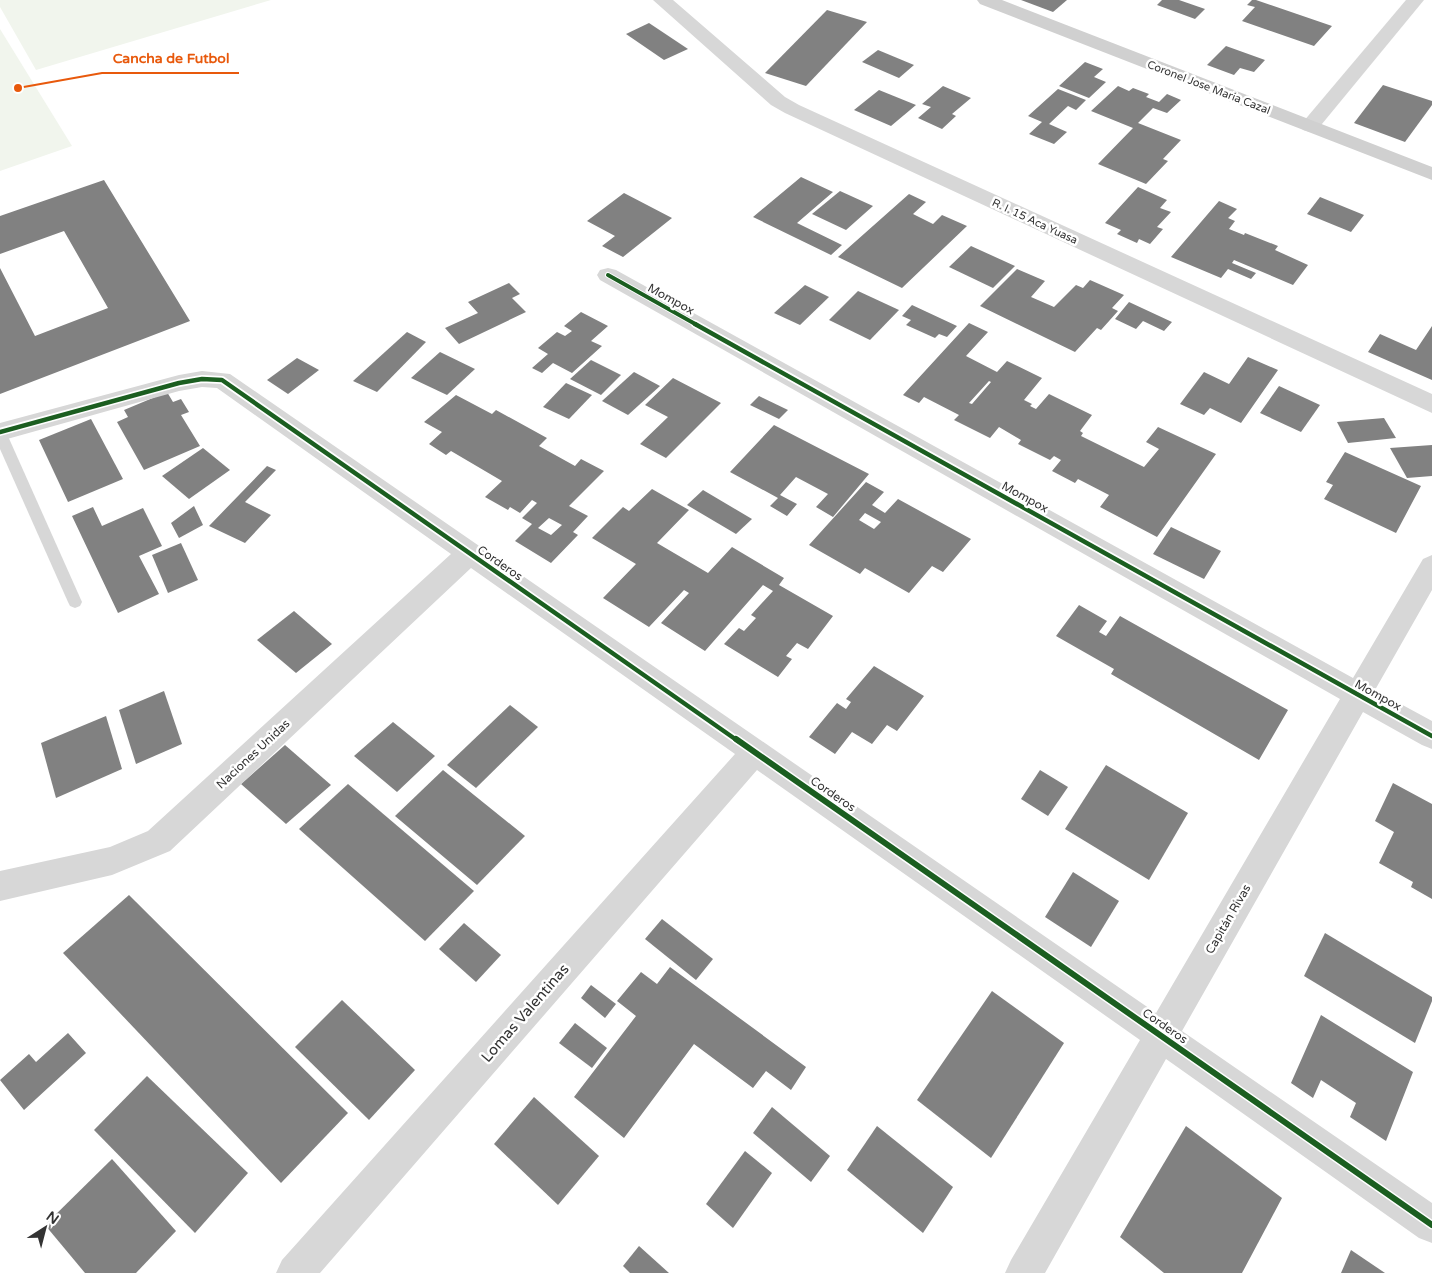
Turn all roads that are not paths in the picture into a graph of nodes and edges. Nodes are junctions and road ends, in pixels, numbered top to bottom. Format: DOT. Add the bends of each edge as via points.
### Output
graph roads {
  1 [pos="662,0"];
  2 [pos="986,0"];
  3 [pos="1415,0"];
  4 [pos="1310,126"];
  5 [pos="1432,174"];
  6 [pos="608,275"];
  7 [pos="1432,404"];
  8 [pos="0,433"];
  9 [pos="469,553"];
  10 [pos="1432,566"];
  11 [pos="76,602"];
  12 [pos="1357,695"];
  13 [pos="1432,736"];
  14 [pos="755,752"];
  15 [pos="0,886"];
  16 [pos="1161,1035"];
  17 [pos="1432,1225"];
  18 [pos="295,1273"];
  19 [pos="1024,1273"];
  1 -- 7 [label="street, R. I. 15 Aca Yuasa" via="778,101 792,109"];
  2 -- 4 [label="street, Coronel Jose Maria Cazal"];
  3 -- 4 [label="street"];
  4 -- 5 [label="street, Coronel Jose Maria Cazal"];
  6 -- 12 [label="street, Mompox"];
  8 -- 9 [label="street, Corderos" via="179,383 222,380"];
  8 -- 11 [label="lane"];
  9 -- 14 [label="street, Corderos"];
  9 -- 15 [label="street, Naciones Unidas" via="159,841 112,861"];
  10 -- 12 [label="street, Capitán Rivas"];
  12 -- 13 [label="street, Mompox"];
  12 -- 16 [label="street, Capitán Rivas"];
  14 -- 16 [label="street, Corderos"];
  14 -- 18 [label="street, Lomas Valentinas"];
  16 -- 17 [label="street, Corderos"];
  16 -- 19 [label="street, Capitán Rivas"];
}
